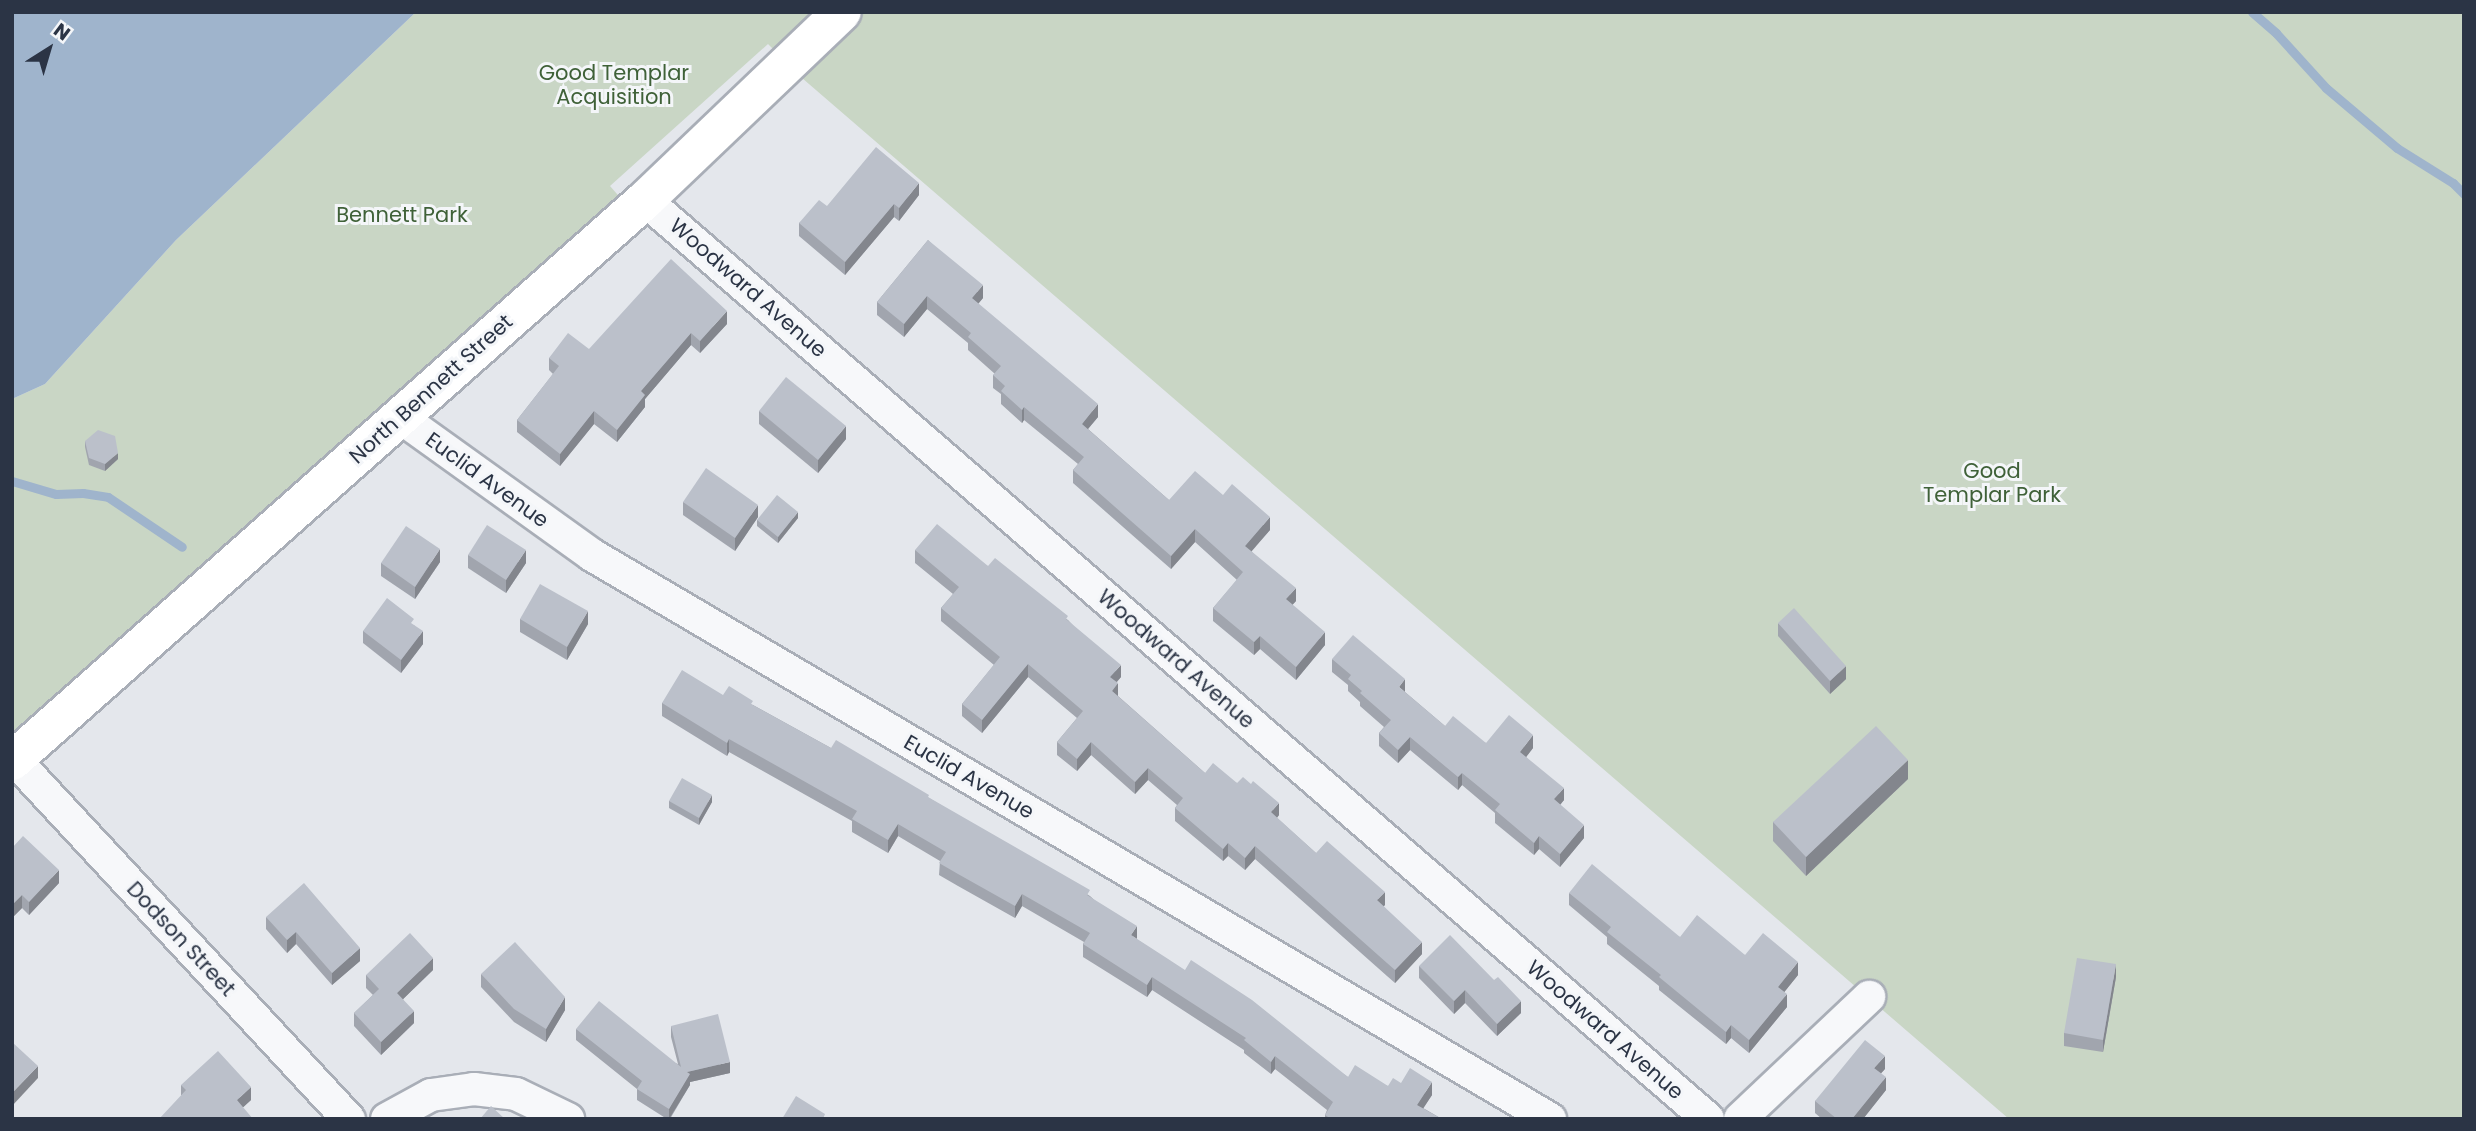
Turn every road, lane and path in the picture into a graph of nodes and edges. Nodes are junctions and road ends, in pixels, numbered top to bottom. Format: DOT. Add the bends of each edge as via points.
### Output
graph roads {
  1 [pos="842,12"];
  2 [pos="645,200"];
  3 [pos="400,417"];
  4 [pos="13,760"];
  5 [pos="1869,997"];
  6 [pos="349,1119"];
  7 [pos="387,1119"];
  8 [pos="568,1119"];
  9 [pos="1550,1119"];
  10 [pos="1708,1119"];
  11 [pos="1740,1119"];
  1 -- 2 [label="main road, North Bennett Street"];
  2 -- 3 [label="main road, North Bennett Street"];
  2 -- 10 [label="street, Woodward Avenue"];
  3 -- 4 [label="main road, North Bennett Street"];
  3 -- 9 [label="street, Euclid Avenue" via="592,555"];
  4 -- 6 [label="street, Dodson Street"];
  5 -- 11 [label="street"];
  7 -- 8 [label="street" via="431,1095 474,1089 516,1094"];
}
